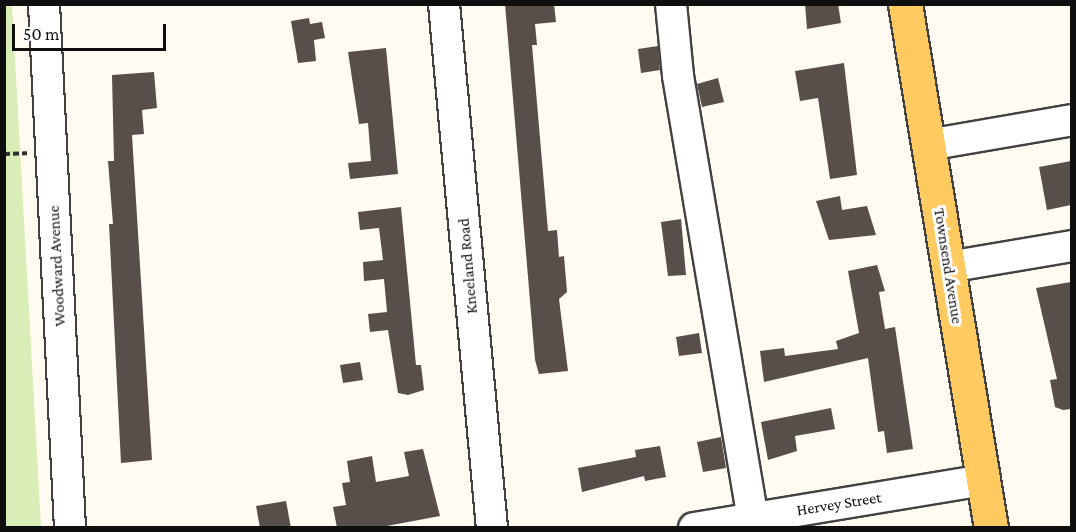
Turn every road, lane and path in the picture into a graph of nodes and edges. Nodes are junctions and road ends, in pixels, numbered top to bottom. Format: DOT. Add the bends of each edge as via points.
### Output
graph roads {
  1 [pos="44,4"];
  2 [pos="444,4"];
  3 [pos="671,4"];
  4 [pos="905,4"];
  5 [pos="1071,120"];
  6 [pos="928,145"];
  7 [pos="1071,246"];
  8 [pos="948,267"];
  9 [pos="984,480"];
  10 [pos="753,518"];
  11 [pos="70,528"];
  12 [pos="492,528"];
  13 [pos="694,528"];
  14 [pos="992,528"];
  1 -- 11 [label="street, Woodward Avenue"];
  2 -- 12 [label="street, Kneeland Road"];
  3 -- 10 [label="street" via="678,76"];
  4 -- 6 [label="main road, Townsend Avenue"];
  5 -- 6 [label="street"];
  6 -- 8 [label="main road, Townsend Avenue"];
  7 -- 8 [label="street"];
  8 -- 9 [label="main road, Townsend Avenue"];
  9 -- 10 [label="street, Hervey Street"];
  9 -- 14 [label="main road, Townsend Avenue"];
  10 -- 13 [label="street, Hervey Street"];
}
